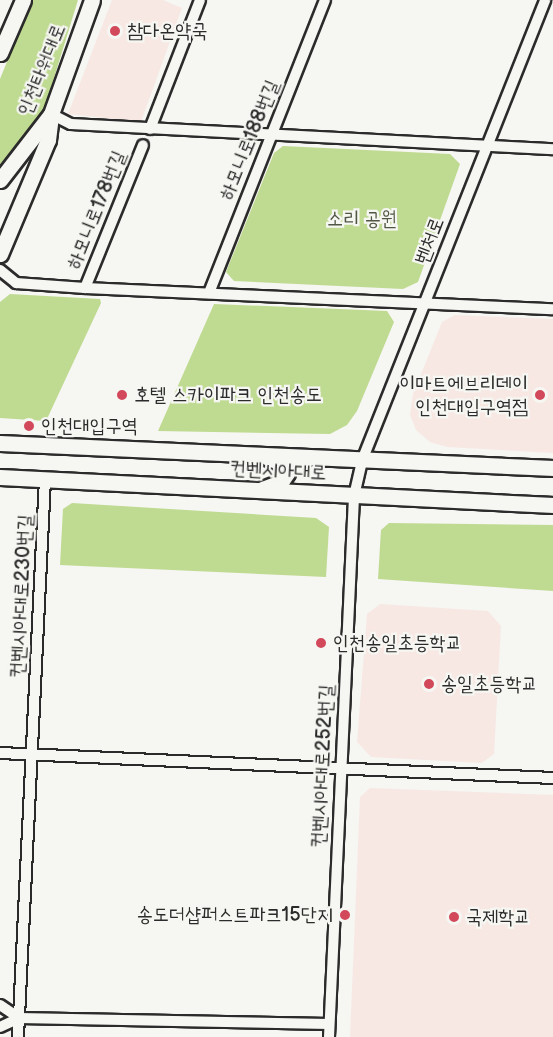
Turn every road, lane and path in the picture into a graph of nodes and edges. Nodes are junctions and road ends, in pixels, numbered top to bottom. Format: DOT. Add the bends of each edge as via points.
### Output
graph roads {
  1 [pos="23,0"];
  2 [pos="92,0"];
  3 [pos="200,0"];
  4 [pos="325,0"];
  5 [pos="545,0"];
  6 [pos="0,52"];
  7 [pos="51,114"];
  8 [pos="150,129"];
  9 [pos="272,134"];
  10 [pos="143,145"];
  11 [pos="484,148"];
  12 [pos="553,149"];
  13 [pos="0,180"];
  14 [pos="2,247"];
  15 [pos="0,270"];
  16 [pos="85,288"];
  17 [pos="209,293"];
  18 [pos="424,305"];
  19 [pos="553,309"];
  20 [pos="0,443"];
  21 [pos="254,455"];
  22 [pos="363,458"];
  23 [pos="553,468"];
  24 [pos="0,477"];
  25 [pos="45,480"];
  26 [pos="254,490"];
  27 [pos="354,496"];
  28 [pos="553,505"];
  29 [pos="0,753"];
  30 [pos="32,753"];
  31 [pos="341,768"];
  32 [pos="553,778"];
  33 [pos="0,1005"];
  34 [pos="19,1018"];
  35 [pos="329,1024"];
  36 [pos="0,1027"];
  37 [pos="18,1037"];
  38 [pos="328,1037"];
  1 -- 6 [label="main road"];
  2 -- 7 [label="main road, 인천타워대로"];
  3 -- 8 [label="street"];
  4 -- 9 [label="street, 하모니로188번길"];
  5 -- 11 [label="street, 벤처로"];
  7 -- 8 [label="street" via="71,124"];
  7 -- 13 [label="main road, 인천타워대로"];
  7 -- 14 [label="main road" via="48,140"];
  8 -- 9 [label="street"];
  9 -- 11 [label="street"];
  9 -- 17 [label="street, 하모니로188번길"];
  10 -- 16 [label="street, 하모니로178번길"];
  11 -- 12 [label="street"];
  11 -- 18 [label="street, 벤처로"];
  15 -- 16 [label="street" via="16,283"];
  16 -- 17 [label="street"];
  17 -- 18 [label="street"];
  18 -- 19 [label="street"];
  18 -- 22 [label="street, 벤처로"];
  20 -- 21 [label="main road, 컨벤시아대로"];
  21 -- 22 [label="main road, 컨벤시아대로"];
  21 -- 26 [label="main road" via="282,464 287,473 274,486"];
  22 -- 23 [label="main road, 컨벤시아대로"];
  22 -- 27 [label="street, 벤처로"];
  24 -- 25 [label="main road, 컨벤시아대로"];
  25 -- 26 [label="main road, 컨벤시아대로"];
  25 -- 30 [label="street, 컨벤시아대로230번길"];
  26 -- 27 [label="main road, 컨벤시아대로"];
  27 -- 28 [label="main road, 컨벤시아대로"];
  27 -- 31 [label="street, 컨벤시아대로252번길"];
  29 -- 30 [label="street"];
  30 -- 31 [label="street"];
  30 -- 34 [label="street, 컨벤시아대로230번길"];
  31 -- 32 [label="street"];
  31 -- 35 [label="street, 컨벤시아대로252번길"];
  33 -- 34 [label="street"];
  34 -- 35 [label="street"];
  34 -- 36 [label="street"];
  34 -- 37 [label="street, 컨벤시아대로230번길"];
  35 -- 38 [label="street, 컨벤시아대로252번길"];
}
